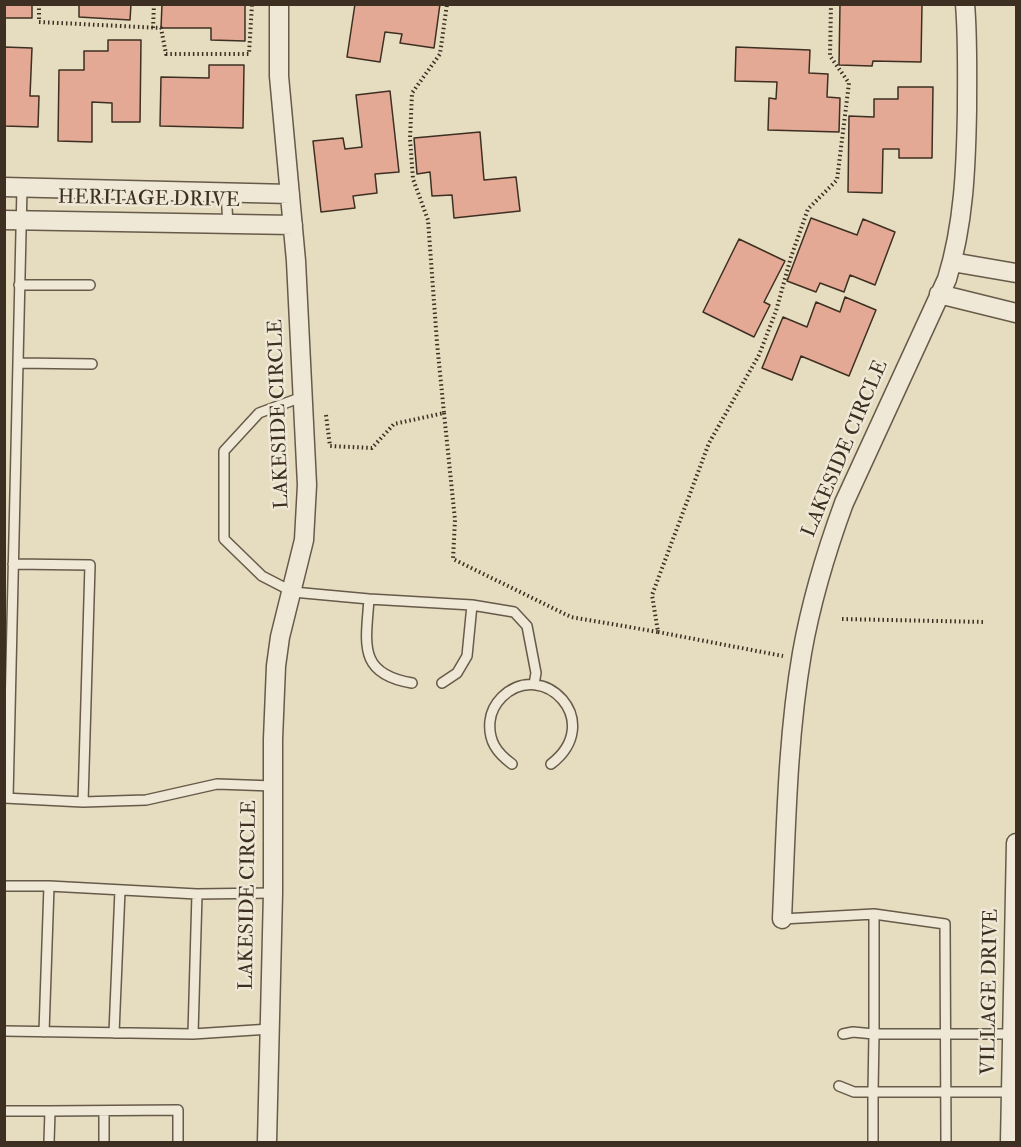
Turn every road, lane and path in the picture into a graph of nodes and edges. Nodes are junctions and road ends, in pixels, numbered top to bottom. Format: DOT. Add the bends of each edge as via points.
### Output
graph roads {
  1 [pos="39,4"];
  2 [pos="154,4"];
  3 [pos="252,4"];
  4 [pos="279,4"];
  5 [pos="447,4"];
  6 [pos="831,4"];
  7 [pos="965,4"];
  8 [pos="153,28"];
  9 [pos="13,188"];
  10 [pos="225,193"];
  11 [pos="290,195"];
  12 [pos="13,220"];
  13 [pos="228,224"];
  14 [pos="293,225"];
  15 [pos="952,262"];
  16 [pos="1017,273"];
  17 [pos="19,285"];
  18 [pos="90,285"];
  19 [pos="939,294"];
  20 [pos="1017,313"];
  21 [pos="18,363"];
  22 [pos="92,364"];
  23 [pos="303,396"];
  24 [pos="444,413"];
  25 [pos="327,415"];
  26 [pos="13,564"];
  27 [pos="293,592"];
  28 [pos="369,599"];
  29 [pos="472,605"];
  30 [pos="843,619"];
  31 [pos="985,622"];
  32 [pos="658,632"];
  33 [pos="783,667"];
  34 [pos="412,682"];
  35 [pos="442,683"];
  36 [pos="534,684"];
  37 [pos="512,764"];
  38 [pos="551,764"];
  39 [pos="273,786"];
  40 [pos="6,798"];
  41 [pos="83,802"];
  42 [pos="1017,843"];
  43 [pos="5,886"];
  44 [pos="49,886"];
  45 [pos="120,890"];
  46 [pos="273,893"];
  47 [pos="197,894"];
  48 [pos="874,914"];
  49 [pos="782,919"];
  50 [pos="270,1029"];
  51 [pos="4,1031"];
  52 [pos="44,1032"];
  53 [pos="114,1033"];
  54 [pos="193,1034"];
  55 [pos="874,1034"];
  56 [pos="1012,1034"];
  57 [pos="843,1035"];
  58 [pos="946,1035"];
  59 [pos="839,1086"];
  60 [pos="946,1091"];
  61 [pos="873,1092"];
  62 [pos="1011,1092"];
  63 [pos="4,1111"];
  64 [pos="50,1111"];
  65 [pos="104,1111"];
  66 [pos="49,1143"];
  67 [pos="104,1143"];
  68 [pos="178,1143"];
  69 [pos="267,1143"];
  70 [pos="873,1143"];
  71 [pos="946,1143"];
  72 [pos="1010,1143"];
  1 -- 8 [label="path" via="39,22"];
  2 -- 8 [label="path"];
  3 -- 8 [label="path" via="249,54 166,54 161,28"];
  4 -- 11 [label="street, LAKESIDE CIRCLE" via="280,87"];
  5 -- 24 [label="path" via="440,54 412,93 410,139 413,179 428,220"];
  6 -- 32 [label="path" via="830,56 849,84 837,180 808,209 759,355 709,443 652,595"];
  7 -- 15 [label="street, LAKESIDE CIRCLE" via="965,174"];
  9 -- 10 [label="street, HERITAGE DRIVE"];
  9 -- 12 [label="lane"];
  10 -- 11 [label="street, HERITAGE DRIVE"];
  10 -- 13 [label="lane"];
  11 -- 14 [label="street, LAKESIDE CIRCLE"];
  12 -- 13 [label="street, HERITAGE DRIVE"];
  12 -- 17 [label="lane"];
  13 -- 14 [label="street, HERITAGE DRIVE"];
  14 -- 23 [label="street, LAKESIDE CIRCLE"];
  15 -- 16 [label="street"];
  15 -- 19 [label="street, LAKESIDE CIRCLE"];
  17 -- 18 [label="lane"];
  17 -- 21 [label="lane"];
  19 -- 20 [label="street"];
  19 -- 49 [label="street, LAKESIDE CIRCLE" via="843,503 810,612 795,710"];
  21 -- 22 [label="lane"];
  21 -- 26 [label="lane"];
  23 -- 27 [label="street, LAKESIDE CIRCLE" via="307,510"];
  23 -- 27 [label="lane" via="259,413 224,451 224,539 262,576"];
  24 -- 25 [label="path" via="394,424 372,448 330,446"];
  24 -- 32 [label="path" via="455,520 453,559 571,617"];
  26 -- 40 [label="lane"];
  26 -- 41 [label="lane" via="90,565"];
  27 -- 28 [label="lane"];
  27 -- 39 [label="street, LAKESIDE CIRCLE" via="276,666"];
  28 -- 29 [label="lane"];
  28 -- 34 [label="lane" via="365,647 375,668 396,680"];
  29 -- 35 [label="lane" via="466,656 457,672"];
  29 -- 36 [label="lane" via="514,612 527,626 536,673"];
  30 -- 31 [label="path"];
  32 -- 33 [label="path" via="784,656"];
  36 -- 37 [label="lane" via="507,692 491,715 492,743"];
  36 -- 38 [label="lane" via="559,695 572,718 569,744"];
  39 -- 41 [label="lane" via="217,784 146,800"];
  39 -- 46 [label="street, LAKESIDE CIRCLE"];
  40 -- 41 [label="lane"];
  42 -- 56 [label="street, VILLAGE DRIVE"];
  43 -- 44 [label="lane"];
  44 -- 45 [label="lane"];
  44 -- 52 [label="lane"];
  45 -- 47 [label="lane"];
  45 -- 53 [label="lane"];
  46 -- 47 [label="lane"];
  46 -- 50 [label="street, LAKESIDE CIRCLE"];
  47 -- 54 [label="lane"];
  48 -- 49 [label="lane"];
  48 -- 55 [label="lane"];
  48 -- 58 [label="lane" via="945,924"];
  50 -- 54 [label="lane"];
  50 -- 69 [label="street, LAKESIDE CIRCLE"];
  51 -- 52 [label="lane"];
  52 -- 53 [label="lane"];
  53 -- 54 [label="lane"];
  55 -- 57 [label="lane"];
  55 -- 58 [label="lane"];
  55 -- 61 [label="lane"];
  56 -- 58 [label="lane"];
  56 -- 62 [label="street, VILLAGE DRIVE"];
  58 -- 60 [label="lane"];
  59 -- 61 [label="lane" via="854,1092"];
  60 -- 61 [label="lane"];
  60 -- 62 [label="lane"];
  60 -- 71 [label="lane"];
  61 -- 70 [label="lane"];
  62 -- 72 [label="street, VILLAGE DRIVE"];
  63 -- 64 [label="lane"];
  64 -- 65 [label="lane"];
  64 -- 66 [label="lane"];
  65 -- 67 [label="lane"];
  65 -- 68 [label="lane" via="178,1110"];
}
